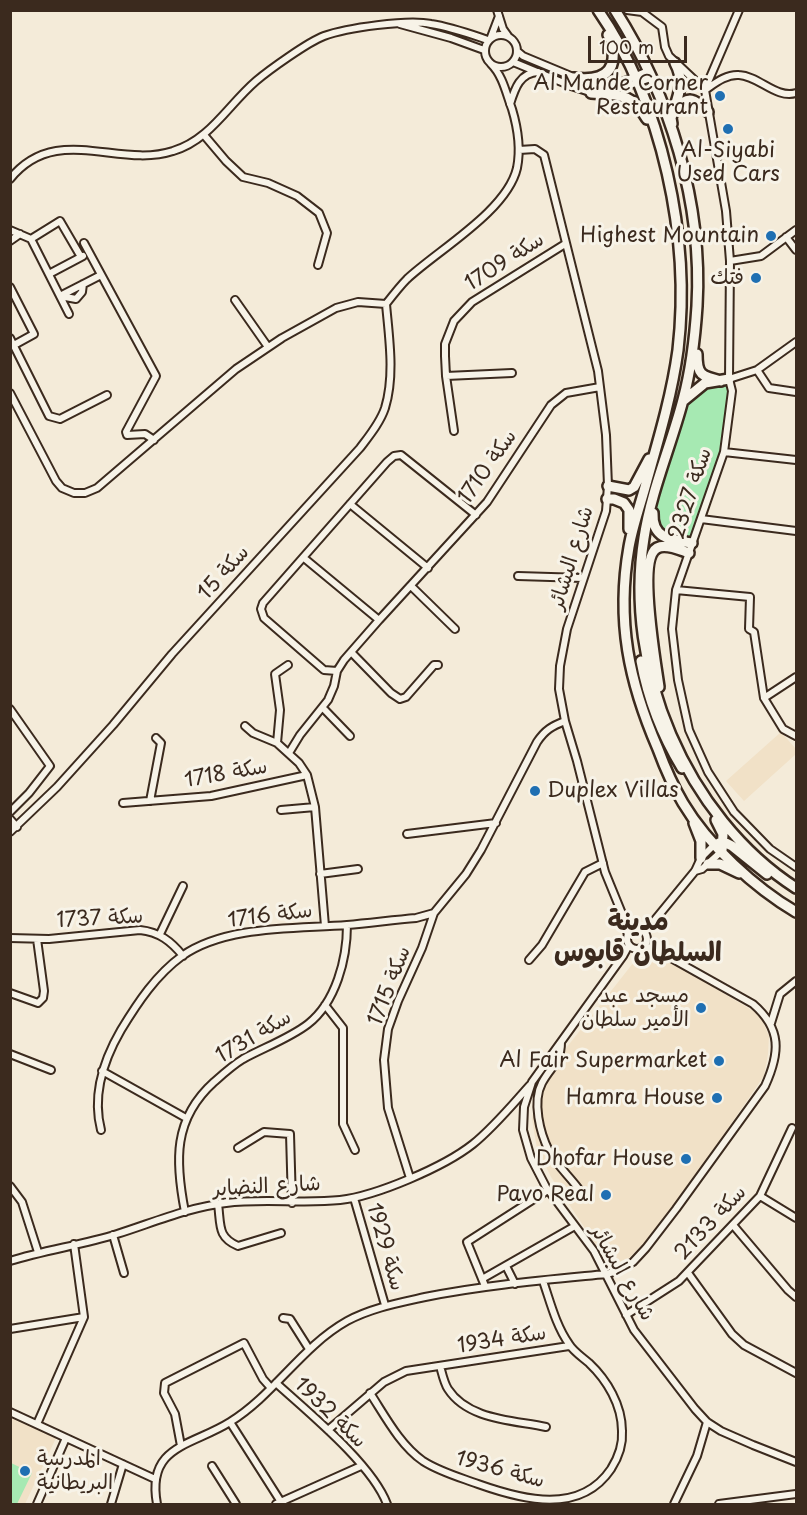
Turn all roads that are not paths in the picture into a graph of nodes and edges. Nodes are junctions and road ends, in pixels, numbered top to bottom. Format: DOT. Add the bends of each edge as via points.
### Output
graph roads {
  1 [pos="592,10"];
  2 [pos="598,10"];
  3 [pos="615,10"];
  4 [pos="627,10"];
  5 [pos="738,10"];
  6 [pos="642,12"];
  7 [pos="498,13"];
  8 [pos="399,24"];
  9 [pos="508,36"];
  10 [pos="489,39"];
  11 [pos="484,50"];
  12 [pos="517,51"];
  13 [pos="675,63"];
  14 [pos="490,64"];
  15 [pos="510,64"];
  16 [pos="539,72"];
  17 [pos="650,74"];
  18 [pos="574,78"];
  19 [pos="637,79"];
  20 [pos="502,80"];
  21 [pos="705,90"];
  22 [pos="591,93"];
  23 [pos="796,93"];
  24 [pos="510,104"];
  25 [pos="673,112"];
  26 [pos="708,112"];
  27 [pos="672,130"];
  28 [pos="655,132"];
  29 [pos="204,135"];
  30 [pos="519,150"];
  31 [pos="10,179"];
  32 [pos="10,230"];
  33 [pos="796,230"];
  34 [pos="20,234"];
  35 [pos="786,237"];
  36 [pos="31,240"];
  37 [pos="10,241"];
  38 [pos="84,243"];
  39 [pos="565,244"];
  40 [pos="796,250"];
  41 [pos="89,252"];
  42 [pos="81,257"];
  43 [pos="730,261"];
  44 [pos="318,265"];
  45 [pos="49,274"];
  46 [pos="101,275"];
  47 [pos="10,287"];
  48 [pos="60,296"];
  49 [pos="235,300"];
  50 [pos="387,304"];
  51 [pos="69,314"];
  52 [pos="696,318"];
  53 [pos="12,342"];
  54 [pos="796,342"];
  55 [pos="268,347"];
  56 [pos="757,370"];
  57 [pos="512,373"];
  58 [pos="446,376"];
  59 [pos="725,380"];
  60 [pos="600,387"];
  61 [pos="796,392"];
  62 [pos="10,393"];
  63 [pos="107,395"];
  64 [pos="683,401"];
  65 [pos="454,431"];
  66 [pos="154,440"];
  67 [pos="656,446"];
  68 [pos="724,452"];
  69 [pos="796,460"];
  70 [pos="608,486"];
  71 [pos="654,496"];
  72 [pos="607,500"];
  73 [pos="350,504"];
  74 [pos="476,515"];
  75 [pos="701,519"];
  76 [pos="796,531"];
  77 [pos="629,544"];
  78 [pos="691,548"];
  79 [pos="304,558"];
  80 [pos="428,568"];
  81 [pos="518,576"];
  82 [pos="584,578"];
  83 [pos="639,584"];
  84 [pos="411,586"];
  85 [pos="676,590"];
  86 [pos="379,620"];
  87 [pos="455,629"];
  88 [pos="351,652"];
  89 [pos="288,665"];
  90 [pos="438,665"];
  91 [pos="337,671"];
  92 [pos="796,677"];
  93 [pos="764,698"];
  94 [pos="323,708"];
  95 [pos="12,713"];
  96 [pos="663,713"];
  97 [pos="565,721"];
  98 [pos="244,726"];
  99 [pos="350,736"];
  100 [pos="796,736"];
  101 [pos="156,738"];
  102 [pos="277,743"];
  103 [pos="289,753"];
  104 [pos="307,775"];
  105 [pos="150,801"];
  106 [pos="123,803"];
  107 [pos="315,807"];
  108 [pos="280,810"];
  109 [pos="10,812"];
  110 [pos="689,813"];
  111 [pos="10,819"];
  112 [pos="496,823"];
  113 [pos="17,827"];
  114 [pos="10,832"];
  115 [pos="406,834"];
  116 [pos="720,846"];
  117 [pos="705,861"];
  118 [pos="603,863"];
  119 [pos="796,867"];
  120 [pos="358,869"];
  121 [pos="320,874"];
  122 [pos="755,883"];
  123 [pos="183,886"];
  124 [pos="796,888"];
  125 [pos="796,894"];
  126 [pos="796,912"];
  127 [pos="434,913"];
  128 [pos="625,921"];
  129 [pos="347,925"];
  130 [pos="325,926"];
  131 [pos="637,929"];
  132 [pos="645,932"];
  133 [pos="160,934"];
  134 [pos="628,936"];
  135 [pos="10,938"];
  136 [pos="37,939"];
  137 [pos="646,944"];
  138 [pos="632,947"];
  139 [pos="183,956"];
  140 [pos="529,960"];
  141 [pos="796,981"];
  142 [pos="10,993"];
  143 [pos="325,1005"];
  144 [pos="771,1023"];
  145 [pos="561,1046"];
  146 [pos="10,1054"];
  147 [pos="51,1070"];
  148 [pos="102,1071"];
  149 [pos="532,1082"];
  150 [pos="507,1111"];
  151 [pos="524,1116"];
  152 [pos="186,1118"];
  153 [pos="792,1128"];
  154 [pos="101,1130"];
  155 [pos="238,1148"];
  156 [pos="355,1150"];
  157 [pos="410,1178"];
  158 [pos="10,1186"];
  159 [pos="578,1188"];
  160 [pos="548,1190"];
  161 [pos="760,1196"];
  162 [pos="354,1198"];
  163 [pos="292,1203"];
  164 [pos="218,1204"];
  165 [pos="185,1212"];
  166 [pos="796,1218"];
  167 [pos="733,1225"];
  168 [pos="575,1226"];
  169 [pos="281,1233"];
  170 [pos="113,1235"];
  171 [pos="74,1244"];
  172 [pos="38,1252"];
  173 [pos="10,1261"];
  174 [pos="506,1266"];
  175 [pos="124,1273"];
  176 [pos="688,1273"];
  177 [pos="606,1274"];
  178 [pos="543,1281"];
  179 [pos="484,1283"];
  180 [pos="515,1284"];
  181 [pos="796,1298"];
  182 [pos="385,1305"];
  183 [pos="626,1315"];
  184 [pos="84,1317"];
  185 [pos="283,1318"];
  186 [pos="10,1329"];
  187 [pos="569,1346"];
  188 [pos="309,1349"];
  189 [pos="440,1366"];
  190 [pos="796,1373"];
  191 [pos="274,1386"];
  192 [pos="369,1393"];
  193 [pos="10,1412"];
  194 [pos="230,1422"];
  195 [pos="707,1422"];
  196 [pos="37,1424"];
  197 [pos="546,1427"];
  198 [pos="328,1430"];
  199 [pos="66,1438"];
  200 [pos="181,1446"];
  201 [pos="796,1462"];
  202 [pos="123,1464"];
  203 [pos="212,1466"];
  204 [pos="361,1466"];
  205 [pos="155,1479"];
  206 [pos="796,1494"];
  207 [pos="769,1501"];
  208 [pos="279,1503"];
  209 [pos="37,1504"];
  210 [pos="111,1504"];
  211 [pos="157,1504"];
  212 [pos="236,1504"];
  213 [pos="387,1504"];
  214 [pos="675,1504"];
  215 [pos="719,1504"];
  1 -- 18 [label="main road" via="611,40 613,64 597,78"];
  2 -- 19 [label="main road"];
  3 -- 17 [label="main road"];
  4 -- 6 [label="street"];
  5 -- 21 [label="street"];
  6 -- 13 [label="street" via="662,27 665,47"];
  7 -- 9 [label="street"];
  7 -- 10 [label="street"];
  8 -- 10 [label="street" via="432,24"];
  8 -- 11 [label="street"];
  8 -- 29 [label="street" via="323,36 255,82"];
  9 -- 10 [label="street"];
  9 -- 12 [label="street"];
  10 -- 11 [label="street"];
  11 -- 14 [label="street"];
  12 -- 15 [label="street"];
  12 -- 18 [label="street"];
  13 -- 21 [label="street"];
  13 -- 25 [label="main road" via="681,86"];
  14 -- 15 [label="street"];
  14 -- 20 [label="street"];
  15 -- 16 [label="street"];
  15 -- 20 [label="street"];
  16 -- 22 [label="street"];
  16 -- 24 [label="street" via="530,72 518,82"];
  17 -- 19 [label="street"];
  17 -- 27 [label="main road"];
  18 -- 19 [label="street" via="595,86"];
  19 -- 22 [label="street" via="612,92"];
  19 -- 28 [label="main road"];
  20 -- 24 [label="street"];
  21 -- 23 [label="street" via="741,75 783,93"];
  21 -- 26 [label="street, سكة 2327"];
  22 -- 28 [label="main road" via="617,95 639,105"];
  24 -- 30 [label="street"];
  25 -- 26 [label="main road" via="682,102 692,100"];
  25 -- 27 [label="main road"];
  26 -- 43 [label="street, سكة 2327" via="726,211"];
  27 -- 52 [label="main road" via="689,193 694,230"];
  28 -- 67 [label="main road" via="677,234 681,302 678,351"];
  29 -- 31 [label="street" via="173,151 149,155 71,149 48,153 28,161"];
  29 -- 44 [label="street" via="243,177 297,196 319,213 327,233"];
  30 -- 39 [label="street, شارع البشائر" via="535,149 544,155"];
  30 -- 50 [label="street" via="509,187 496,203 407,279"];
  32 -- 34 [label="street"];
  33 -- 35 [label="street"];
  34 -- 36 [label="street"];
  34 -- 37 [label="street"];
  35 -- 40 [label="street"];
  35 -- 43 [label="street" via="761,256"];
  36 -- 42 [label="street" via="60,221"];
  36 -- 45 [label="street"];
  38 -- 41 [label="street"];
  39 -- 58 [label="street, سكة 1709" via="462,312 449,330 445,344"];
  39 -- 60 [label="street, شارع البشائر"];
  41 -- 42 [label="street"];
  41 -- 46 [label="street"];
  42 -- 45 [label="street"];
  43 -- 59 [label="street, سكة 2327"];
  45 -- 48 [label="street"];
  46 -- 48 [label="street" via="83,284 76,299"];
  46 -- 66 [label="street" via="156,376 126,432 145,434"];
  47 -- 53 [label="street" via="34,334"];
  48 -- 51 [label="street"];
  49 -- 55 [label="street"];
  50 -- 55 [label="street" via="358,302 336,308"];
  50 -- 113 [label="street, سكة 15" via="391,368 385,407 374,429 113,725"];
  52 -- 59 [label="main road" via="697,367 706,377"];
  52 -- 64 [label="main road"];
  53 -- 63 [label="street" via="49,416 60,419"];
  54 -- 56 [label="street"];
  55 -- 66 [label="street" via="236,369"];
  56 -- 59 [label="street"];
  56 -- 61 [label="street" via="769,388"];
  57 -- 58 [label="street"];
  58 -- 65 [label="street, سكة 1709"];
  59 -- 64 [label="main road" via="705,383"];
  59 -- 68 [label="street, سكة 2327" via="732,391"];
  60 -- 70 [label="street, شارع البشائر"];
  60 -- 74 [label="street, سكة 1710" via="574,390 551,405"];
  62 -- 66 [label="street" via="56,481 74,493 97,488"];
  64 -- 71 [label="main road"];
  67 -- 70 [label="main road" via="634,487 629,490"];
  67 -- 77 [label="main road"];
  68 -- 69 [label="street"];
  68 -- 75 [label="street, سكة 2327"];
  70 -- 72 [label="street, شارع البشائر"];
  71 -- 78 [label="main road" via="652,524 657,532"];
  71 -- 83 [label="main road"];
  72 -- 77 [label="main road" via="624,503 629,510"];
  72 -- 82 [label="street, شارع البشائر"];
  73 -- 74 [label="street" via="387,462 401,455"];
  73 -- 79 [label="street"];
  73 -- 80 [label="street"];
  74 -- 80 [label="street, سكة 1710"];
  75 -- 76 [label="street"];
  75 -- 78 [label="street, سكة 2327"];
  77 -- 110 [label="main road" via="625,627 631,676 646,724"];
  78 -- 85 [label="street, سكة 2327"];
  78 -- 96 [label="main road" via="661,547 654,549 651,557 648,595"];
  79 -- 86 [label="street"];
  79 -- 91 [label="street" via="261,609 264,618 324,670"];
  80 -- 84 [label="street, سكة 1710"];
  81 -- 82 [label="street"];
  82 -- 97 [label="street, شارع البشائر" via="560,666 559,689"];
  83 -- 96 [label="main road" via="642,631"];
  83 -- 116 [label="main road" via="638,638 653,707 676,758 721,827"];
  84 -- 86 [label="street, سكة 1710"];
  84 -- 87 [label="street"];
  85 -- 93 [label="street" via="750,597 749,629 753,632"];
  85 -- 119 [label="street, سكة 2327" via="672,628 689,730 708,772 734,812 770,849"];
  86 -- 88 [label="street, سكة 1710"];
  88 -- 90 [label="street" via="400,699"];
  88 -- 91 [label="street, سكة 1710"];
  89 -- 102 [label="street" via="275,674 280,710"];
  91 -- 94 [label="street, سكة 1710" via="332,693"];
  92 -- 93 [label="street"];
  93 -- 100 [label="street" via="783,729"];
  94 -- 99 [label="street"];
  94 -- 103 [label="street, سكة 1710"];
  95 -- 109 [label="street" via="50,766"];
  96 -- 124 [label="main road" via="685,762 718,815 768,868"];
  97 -- 112 [label="street, سكة 1715" via="540,738"];
  97 -- 118 [label="street, شارع البشائر"];
  98 -- 102 [label="street, سكة 1718"];
  101 -- 105 [label="street, سكة 1718" via="161,743"];
  102 -- 103 [label="street, سكة 1718"];
  103 -- 104 [label="street, سكة 1718"];
  104 -- 105 [label="street, سكة 1718" via="210,796"];
  104 -- 107 [label="street, سكة 1718"];
  105 -- 106 [label="street, سكة 1718"];
  107 -- 108 [label="street"];
  107 -- 121 [label="street, سكة 1718"];
  110 -- 116 [label="main road"];
  110 -- 117 [label="main road"];
  111 -- 113 [label="street"];
  112 -- 115 [label="street"];
  112 -- 127 [label="street, سكة 1715" via="466,874"];
  113 -- 114 [label="street, سكة 15"];
  116 -- 117 [label="street"];
  116 -- 122 [label="main road"];
  116 -- 125 [label="main road" via="732,846"];
  117 -- 122 [label="main road" via="720,864"];
  117 -- 132 [label="street"];
  118 -- 128 [label="street, شارع البشائر"];
  118 -- 140 [label="street" via="585,872"];
  120 -- 121 [label="street"];
  121 -- 130 [label="street, سكة 1718"];
  122 -- 126 [label="main road"];
  123 -- 133 [label="street"];
  127 -- 129 [label="street, سكة 1716"];
  127 -- 157 [label="street, سكة 1715" via="388,1029 384,1060 388,1108"];
  128 -- 131 [label="street"];
  128 -- 134 [label="street, شارع البشائر"];
  129 -- 130 [label="street, سكة 1716"];
  129 -- 143 [label="street, سكة 1731" via="341,970"];
  130 -- 139 [label="street, سكة 1716" via="221,938"];
  131 -- 132 [label="street"];
  131 -- 134 [label="street"];
  132 -- 137 [label="street"];
  133 -- 136 [label="street, سكة 1737" via="140,930"];
  133 -- 139 [label="street, سكة 1737"];
  134 -- 138 [label="street"];
  135 -- 136 [label="street, سكة 1737"];
  136 -- 142 [label="street" via="43,999 38,1003"];
  137 -- 138 [label="street"];
  137 -- 144 [label="street" via="753,1004"];
  138 -- 145 [label="street, شارع البشائر"];
  139 -- 148 [label="street, سكة 1716" via="155,980 134,1008"];
  141 -- 144 [label="street" via="780,994"];
  143 -- 152 [label="street, سكة 1731" via="307,1024 240,1061 220,1077 199,1096"];
  143 -- 156 [label="street" via="344,1028 343,1124"];
  144 -- 177 [label="street, سكة 1929" via="776,1048 774,1067 765,1086 646,1248 633,1263"];
  145 -- 149 [label="street, شارع البشائر"];
  145 -- 159 [label="street" via="560,1056 537,1093 537,1102 549,1152"];
  146 -- 147 [label="street"];
  148 -- 152 [label="street"];
  148 -- 154 [label="street, سكة 1716" via="97,1098"];
  149 -- 150 [label="street, شارع النضاير"];
  149 -- 151 [label="street, شارع البشائر"];
  150 -- 151 [label="street"];
  150 -- 157 [label="street, شارع النضاير" via="472,1145"];
  151 -- 160 [label="street, شارع البشائر" via="523,1130 531,1158"];
  152 -- 165 [label="street, سكة 1731" via="178,1157"];
  153 -- 161 [label="street, سكة 2133"];
  155 -- 163 [label="street" via="264,1132 290,1134"];
  157 -- 162 [label="street, شارع النضاير"];
  158 -- 172 [label="street" via="22,1202"];
  160 -- 168 [label="street, شارع البشائر"];
  160 -- 179 [label="street" via="467,1242"];
  161 -- 166 [label="street"];
  161 -- 167 [label="street, سكة 2133"];
  162 -- 163 [label="street, شارع النضاير"];
  162 -- 182 [label="street, سكة 1929"];
  163 -- 164 [label="street, شارع النضاير"];
  164 -- 165 [label="street, شارع النضاير"];
  164 -- 169 [label="street" via="226,1241 238,1246"];
  165 -- 170 [label="street, شارع النضاير"];
  167 -- 176 [label="street, سكة 2133"];
  167 -- 181 [label="street"];
  168 -- 174 [label="street, سكة 1929"];
  168 -- 177 [label="street, شارع البشائر"];
  170 -- 171 [label="street, شارع النضاير"];
  170 -- 175 [label="street"];
  171 -- 172 [label="street, شارع النضاير"];
  171 -- 184 [label="street"];
  172 -- 173 [label="street, شارع النضاير"];
  174 -- 179 [label="street, سكة 1929"];
  174 -- 180 [label="street"];
  176 -- 183 [label="street, سكة 2133"];
  176 -- 190 [label="street" via="732,1334 744,1345"];
  177 -- 178 [label="street, سكة 1929"];
  177 -- 183 [label="street, شارع البشائر"];
  178 -- 180 [label="street, سكة 1929"];
  178 -- 187 [label="street, سكة 1936"];
  179 -- 180 [label="street, سكة 1929"];
  179 -- 182 [label="street, سكة 1929"];
  182 -- 188 [label="street, سكة 1929" via="347,1321"];
  183 -- 195 [label="street, شارع البشائر"];
  184 -- 186 [label="street"];
  184 -- 196 [label="street"];
  185 -- 188 [label="street" via="290,1319"];
  187 -- 189 [label="street, سكة 1934"];
  187 -- 192 [label="street, سكة 1936" via="608,1386 617,1403 622,1431 619,1457 602,1483 582,1496 556,1501 531,1499 440,1471 405,1445"];
  188 -- 191 [label="street, سكة 1929"];
  189 -- 192 [label="street, سكة 1934" via="406,1371"];
  189 -- 197 [label="street, سكة 1934" via="447,1388 478,1413"];
  191 -- 194 [label="street, سكة 1929"];
  191 -- 198 [label="street, سكة 1932"];
  191 -- 200 [label="street" via="263,1379 244,1343 165,1383 164,1393 175,1414"];
  192 -- 198 [label="street, سكة 1934"];
  193 -- 196 [label="street"];
  194 -- 200 [label="street, سكة 1929"];
  194 -- 208 [label="street, سكة 1932"];
  195 -- 201 [label="street, شارع البشائر"];
  195 -- 214 [label="street" via="697,1456"];
  196 -- 199 [label="street"];
  198 -- 204 [label="street, سكة 1932"];
  199 -- 202 [label="street"];
  199 -- 209 [label="street"];
  200 -- 205 [label="street, سكة 1929" via="171,1451"];
  202 -- 205 [label="street"];
  202 -- 210 [label="street"];
  203 -- 212 [label="street"];
  204 -- 208 [label="street, سكة 1932"];
  204 -- 213 [label="street, سكة 1932"];
  205 -- 211 [label="street"];
  206 -- 207 [label="street"];
  207 -- 215 [label="street"];
}
